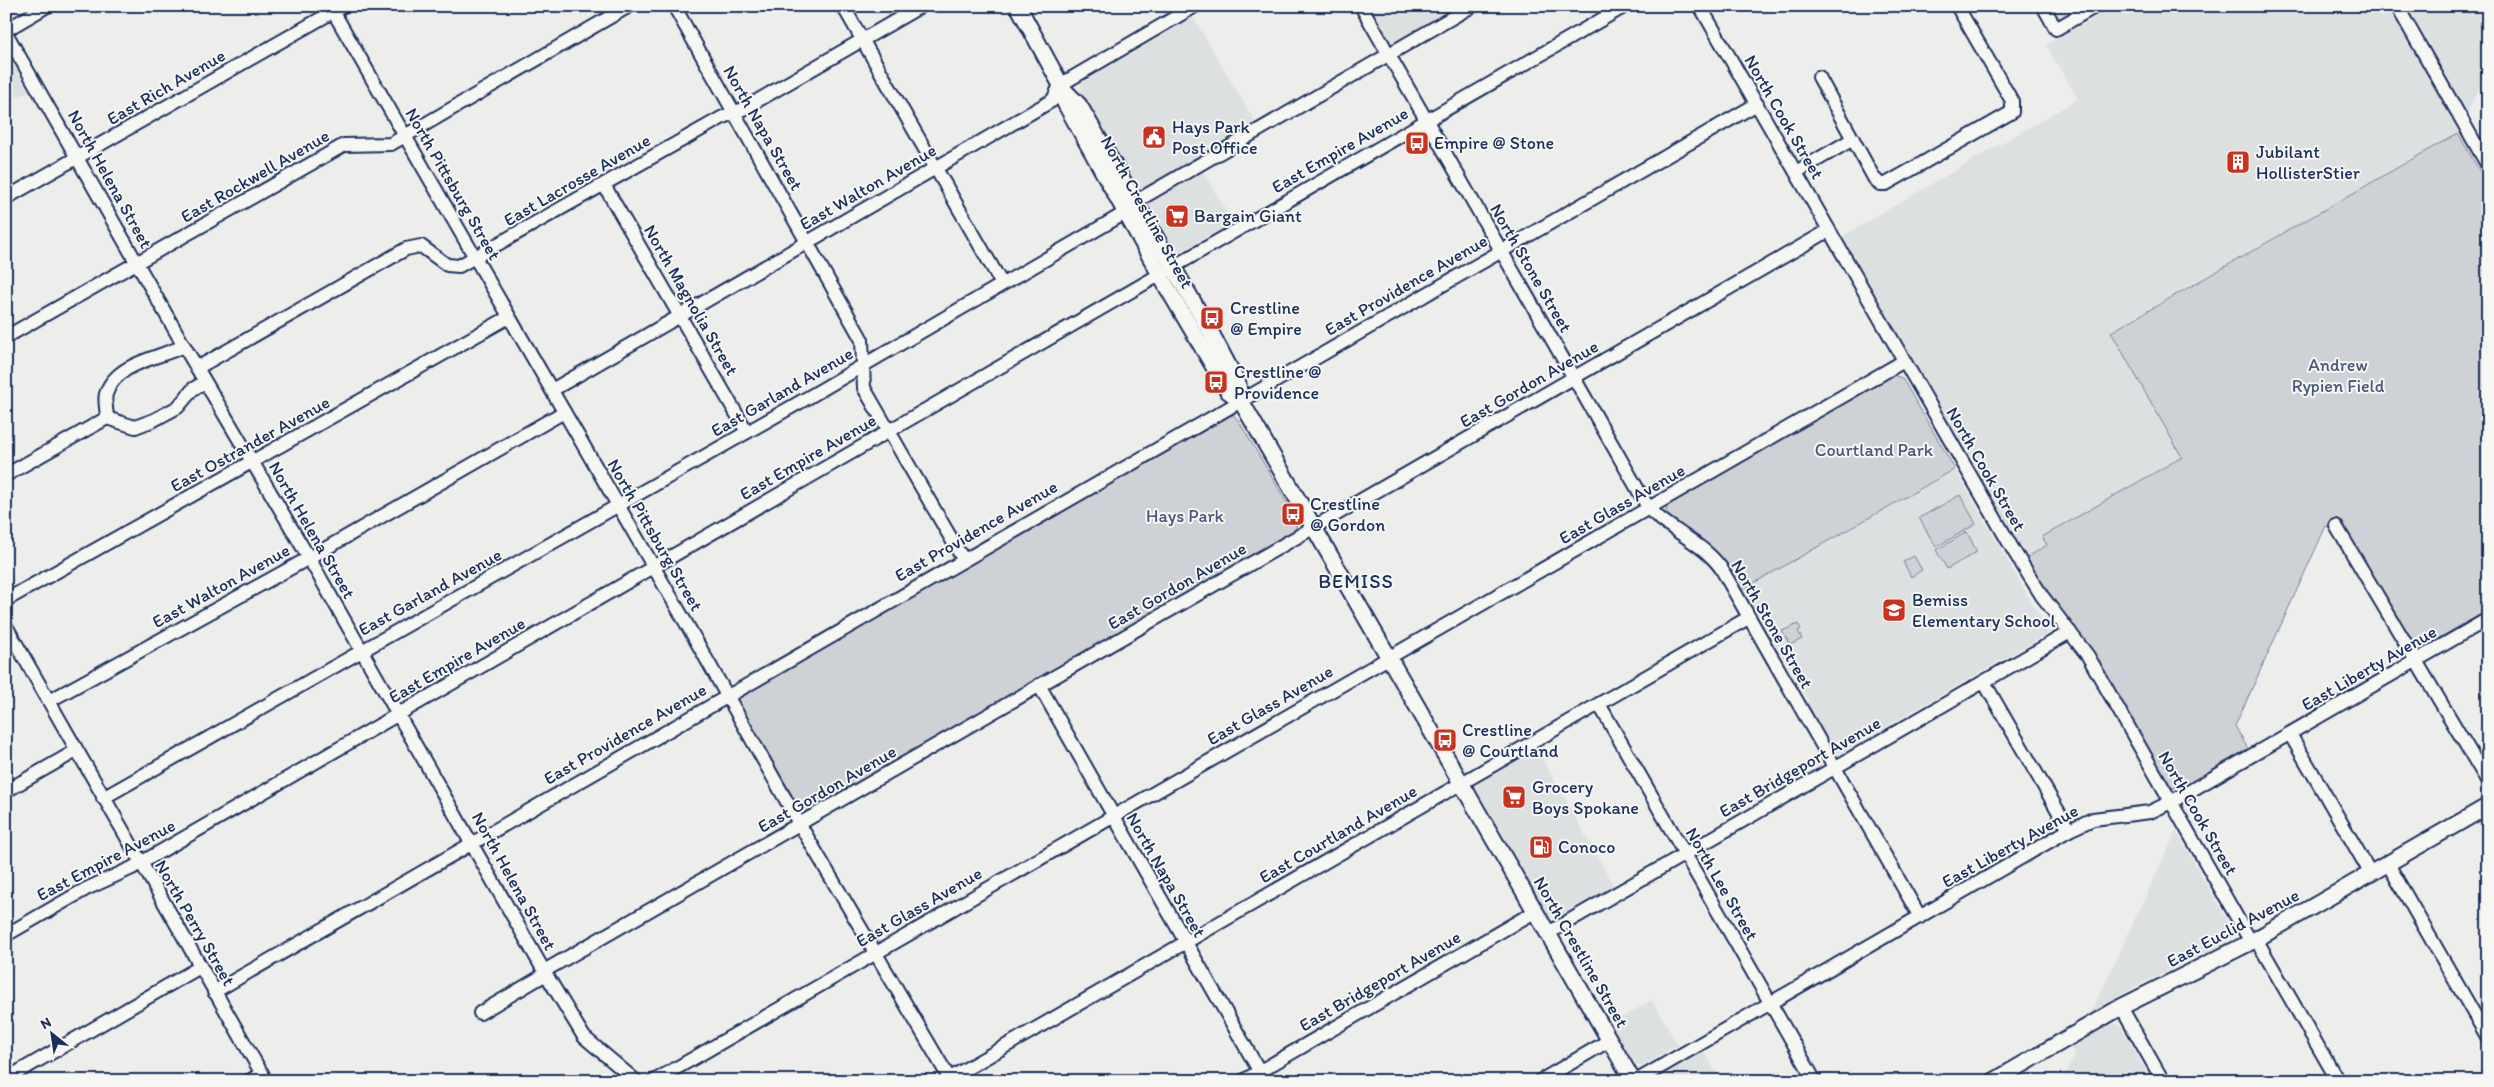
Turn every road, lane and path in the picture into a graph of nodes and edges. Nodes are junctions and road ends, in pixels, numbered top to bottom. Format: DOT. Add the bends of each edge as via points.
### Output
graph roads {
  1 [pos="48,6"];
  2 [pos="629,6"];
  3 [pos="674,6"];
  4 [pos="843,6"];
  5 [pos="921,6"];
  6 [pos="1018,6"];
  7 [pos="1195,6"];
  8 [pos="1361,6"];
  9 [pos="1472,6"];
  10 [pos="1625,6"];
  11 [pos="1700,6"];
  12 [pos="1957,6"];
  13 [pos="2043,6"];
  14 [pos="2096,6"];
  15 [pos="2397,6"];
  16 [pos="335,8"];
  17 [pos="6,32"];
  18 [pos="862,41"];
  19 [pos="1389,55"];
  20 [pos="1819,77"];
  21 [pos="1062,86"];
  22 [pos="1757,104"];
  23 [pos="734,113"];
  24 [pos="1425,121"];
  25 [pos="406,135"];
  26 [pos="1853,139"];
  27 [pos="78,158"];
  28 [pos="2488,166"];
  29 [pos="934,168"];
  30 [pos="1796,172"];
  31 [pos="604,185"];
  32 [pos="6,198"];
  33 [pos="1130,207"];
  34 [pos="1828,231"];
  35 [pos="808,242"];
  36 [pos="1502,251"];
  37 [pos="476,258"];
  38 [pos="137,263"];
  39 [pos="1166,270"];
  40 [pos="1002,284"];
  41 [pos="681,316"];
  42 [pos="509,317"];
  43 [pos="6,337"];
  44 [pos="184,346"];
  45 [pos="1904,361"];
  46 [pos="864,365"];
  47 [pos="197,368"];
  48 [pos="1574,378"];
  49 [pos="205,382"];
  50 [pos="552,390"];
  51 [pos="1240,400"];
  52 [pos="564,412"];
  53 [pos="107,418"];
  54 [pos="889,430"];
  55 [pos="747,432"];
  56 [pos="253,463"];
  57 [pos="6,475"];
  58 [pos="617,506"];
  59 [pos="1650,509"];
  60 [pos="2336,526"];
  61 [pos="1314,528"];
  62 [pos="309,558"];
  63 [pos="963,559"];
  64 [pos="653,567"];
  65 [pos="6,600"];
  66 [pos="1748,618"];
  67 [pos="2488,619"];
  68 [pos="6,626"];
  69 [pos="2070,632"];
  70 [pos="11,646"];
  71 [pos="361,650"];
  72 [pos="1388,656"];
  73 [pos="2416,660"];
  74 [pos="1984,682"];
  75 [pos="1039,686"];
  76 [pos="726,696"];
  77 [pos="49,701"];
  78 [pos="1599,704"];
  79 [pos="398,714"];
  80 [pos="2290,734"];
  81 [pos="76,751"];
  82 [pos="1834,768"];
  83 [pos="2488,782"];
  84 [pos="1462,783"];
  85 [pos="6,791"];
  86 [pos="103,798"];
  87 [pos="2171,802"];
  88 [pos="2488,806"];
  89 [pos="1112,816"];
  90 [pos="800,825"];
  91 [pos="2069,830"];
  92 [pos="472,843"];
  93 [pos="1685,854"];
  94 [pos="140,863"];
  95 [pos="2388,864"];
  96 [pos="2370,874"];
  97 [pos="1536,911"];
  98 [pos="1920,917"];
  99 [pos="1548,933"];
  100 [pos="6,935"];
  101 [pos="2254,940"];
  102 [pos="1185,943"];
  103 [pos="874,953"];
  104 [pos="200,967"];
  105 [pos="545,972"];
  106 [pos="214,992"];
  107 [pos="1772,1004"];
  108 [pos="2121,1007"];
  109 [pos="480,1013"];
  110 [pos="2488,1038"];
  111 [pos="1610,1040"];
  112 [pos="1262,1076"];
  113 [pos="264,1077"];
  114 [pos="6,1079"];
  115 [pos="948,1080"];
  116 [pos="248,1081"];
  117 [pos="636,1081"];
  118 [pos="654,1081"];
  119 [pos="1242,1081"];
  120 [pos="1540,1081"];
  121 [pos="1634,1081"];
  122 [pos="1815,1081"];
  123 [pos="1994,1081"];
  124 [pos="2163,1081"];
  125 [pos="2338,1081"];
  1 -- 17 [label="street"];
  2 -- 25 [label="street, East Rockwell Avenue"];
  3 -- 23 [label="street, North Napa Street"];
  4 -- 18 [label="street"];
  5 -- 18 [label="street, East Lacrosse Avenue"];
  6 -- 21 [label="main road, North Crestline Street"];
  7 -- 21 [label="street, East Walton Avenue"];
  8 -- 19 [label="street, North Stone Street"];
  9 -- 19 [label="street, East Garland Avenue"];
  10 -- 24 [label="street, East Empire Avenue"];
  11 -- 22 [label="street, North Cook Street"];
  12 -- 26 [label="street" via="2012,101 2012,112 1886,184 1880,184 1874,178"];
  13 -- 14 [label="street" via="2056,29"];
  15 -- 28 [label="street"];
  16 -- 25 [label="street, North Pittsburg Street"];
  16 -- 27 [label="street, East Rich Avenue"];
  17 -- 27 [label="street, North Helena Street"];
  18 -- 23 [label="street, East Lacrosse Avenue"];
  18 -- 29 [label="street"];
  19 -- 24 [label="street, North Stone Street"];
  19 -- 33 [label="street, East Garland Avenue"];
  20 -- 26 [label="street"];
  21 -- 29 [label="street, East Walton Avenue" via="1053,100"];
  21 -- 33 [label="main road, North Crestline Street" via="1079,105"];
  22 -- 30 [label="street, North Cook Street"];
  22 -- 36 [label="street, East Providence Avenue"];
  23 -- 31 [label="street, East Lacrosse Avenue"];
  23 -- 35 [label="street, North Napa Street"];
  24 -- 36 [label="street, North Stone Street"];
  24 -- 39 [label="street, East Empire Avenue"];
  25 -- 37 [label="street, North Pittsburg Street"];
  25 -- 38 [label="street, East Rockwell Avenue" via="391,144 344,145"];
  26 -- 30 [label="street"];
  27 -- 32 [label="street, East Rich Avenue"];
  27 -- 38 [label="street, North Helena Street"];
  29 -- 35 [label="street, East Walton Avenue"];
  29 -- 40 [label="street"];
  30 -- 34 [label="street, North Cook Street"];
  31 -- 37 [label="street, East Lacrosse Avenue"];
  31 -- 41 [label="street, North Magnolia Street"];
  33 -- 39 [label="main road, North Crestline Street"];
  33 -- 40 [label="street, East Garland Avenue"];
  34 -- 45 [label="street, North Cook Street"];
  34 -- 48 [label="street, East Gordon Avenue"];
  35 -- 41 [label="street, East Walton Avenue"];
  35 -- 46 [label="street, North Napa Street" via="862,340"];
  36 -- 48 [label="street, North Stone Street"];
  36 -- 51 [label="street, East Providence Avenue"];
  37 -- 42 [label="street, North Pittsburg Street"];
  37 -- 47 [label="street, East Lacrosse Avenue" via="459,266 447,265 421,246 406,248"];
  38 -- 43 [label="street, East Rockwell Avenue"];
  38 -- 44 [label="street, North Helena Street"];
  39 -- 51 [label="main road, North Crestline Street" via="1238,384"];
  39 -- 54 [label="street, East Empire Avenue"];
  40 -- 46 [label="street, East Garland Avenue"];
  41 -- 50 [label="street, East Walton Avenue"];
  41 -- 55 [label="street, North Magnolia Street"];
  42 -- 50 [label="street, North Pittsburg Street"];
  42 -- 56 [label="street, East Ostrander Avenue"];
  44 -- 47 [label="street, North Helena Street"];
  44 -- 53 [label="street" via="152,357 116,377 106,395"];
  45 -- 59 [label="street, East Glass Avenue"];
  45 -- 69 [label="street, North Cook Street" via="2014,553"];
  46 -- 54 [label="street, North Napa Street" via="864,388"];
  46 -- 55 [label="street, East Garland Avenue"];
  47 -- 49 [label="street, North Helena Street"];
  48 -- 59 [label="street, North Stone Street"];
  48 -- 61 [label="street, East Gordon Avenue"];
  49 -- 53 [label="street" via="193,389 178,407 135,427"];
  49 -- 56 [label="street, North Helena Street"];
  50 -- 52 [label="street, North Pittsburg Street"];
  51 -- 61 [label="main road, North Crestline Street"];
  51 -- 63 [label="street, East Providence Avenue"];
  52 -- 58 [label="street, North Pittsburg Street"];
  52 -- 62 [label="street, East Walton Avenue"];
  53 -- 57 [label="street"];
  54 -- 63 [label="street, North Napa Street"];
  54 -- 64 [label="street, East Empire Avenue"];
  55 -- 58 [label="street, East Garland Avenue"];
  56 -- 62 [label="street, North Helena Street"];
  56 -- 65 [label="street, East Ostrander Avenue"];
  58 -- 64 [label="street, North Pittsburg Street"];
  58 -- 71 [label="street, East Garland Avenue"];
  59 -- 66 [label="street, North Stone Street" via="1661,521 1713,557"];
  59 -- 72 [label="street, East Glass Avenue"];
  60 -- 73 [label="street"];
  61 -- 72 [label="main road, North Crestline Street"];
  61 -- 75 [label="street, East Gordon Avenue"];
  62 -- 71 [label="street, North Helena Street"];
  62 -- 77 [label="street, East Walton Avenue"];
  63 -- 76 [label="street, East Providence Avenue"];
  64 -- 76 [label="street, North Pittsburg Street"];
  64 -- 79 [label="street, East Empire Avenue"];
  66 -- 78 [label="street, East Courtland Avenue"];
  66 -- 82 [label="street, North Stone Street"];
  67 -- 73 [label="street, East Liberty Avenue"];
  68 -- 70 [label="street, North Perry Street"];
  69 -- 74 [label="street, East Bridgeport Avenue"];
  69 -- 87 [label="street, North Cook Street" via="2088,656"];
  70 -- 77 [label="street, North Perry Street"];
  71 -- 79 [label="street, North Helena Street"];
  71 -- 86 [label="street, East Garland Avenue"];
  72 -- 84 [label="main road, North Crestline Street"];
  72 -- 89 [label="street, East Glass Avenue"];
  73 -- 80 [label="street, East Liberty Avenue"];
  73 -- 83 [label="street"];
  74 -- 82 [label="street, East Bridgeport Avenue"];
  74 -- 91 [label="street"];
  75 -- 89 [label="street, North Napa Street"];
  75 -- 90 [label="street, East Gordon Avenue"];
  76 -- 90 [label="street, North Pittsburg Street"];
  76 -- 92 [label="street, East Providence Avenue"];
  77 -- 81 [label="street, North Perry Street"];
  78 -- 84 [label="street, East Courtland Avenue"];
  78 -- 93 [label="street, North Lee Street"];
  79 -- 92 [label="street, North Helena Street"];
  79 -- 94 [label="street, East Empire Avenue"];
  80 -- 87 [label="street, East Liberty Avenue"];
  80 -- 96 [label="street"];
  81 -- 85 [label="street"];
  81 -- 86 [label="street, North Perry Street"];
  82 -- 93 [label="street, East Bridgeport Avenue"];
  82 -- 98 [label="street, North Stone Street"];
  84 -- 97 [label="main road, North Crestline Street"];
  84 -- 102 [label="street, East Courtland Avenue"];
  86 -- 94 [label="street, North Perry Street"];
  87 -- 91 [label="street, East Liberty Avenue" via="2150,812 2093,819"];
  87 -- 101 [label="street, North Cook Street"];
  88 -- 95 [label="main road, East Euclid Avenue"];
  89 -- 102 [label="street, North Napa Street"];
  89 -- 103 [label="street, East Glass Avenue"];
  90 -- 103 [label="street, North Pittsburg Street"];
  90 -- 105 [label="street, East Gordon Avenue"];
  91 -- 98 [label="street, East Liberty Avenue"];
  92 -- 105 [label="street, North Helena Street"];
  92 -- 106 [label="street, East Providence Avenue"];
  93 -- 99 [label="street, East Bridgeport Avenue"];
  93 -- 107 [label="street, North Lee Street"];
  94 -- 100 [label="street, East Empire Avenue" via="86,889"];
  94 -- 104 [label="street, North Perry Street"];
  95 -- 96 [label="main road, East Euclid Avenue"];
  95 -- 110 [label="street"];
  96 -- 101 [label="main road, East Euclid Avenue"];
  97 -- 99 [label="main road, North Crestline Street"];
  97 -- 112 [label="street, East Bridgeport Avenue"];
  98 -- 107 [label="street, East Liberty Avenue"];
  99 -- 111 [label="main road, North Crestline Street"];
  101 -- 108 [label="main road, East Euclid Avenue"];
  101 -- 125 [label="street, North Cook Street"];
  102 -- 112 [label="street, North Napa Street"];
  102 -- 115 [label="street, East Courtland Avenue"];
  103 -- 115 [label="street, North Pittsburg Street"];
  103 -- 118 [label="street, East Glass Avenue"];
  104 -- 106 [label="street, North Perry Street"];
  104 -- 114 [label="street"];
  105 -- 109 [label="street, East Gordon Avenue"];
  105 -- 117 [label="street, North Helena Street" via="584,1037"];
  106 -- 113 [label="street, North Perry Street"];
  107 -- 121 [label="street, East Liberty Avenue"];
  107 -- 122 [label="street, North Lee Street"];
  108 -- 123 [label="main road, East Euclid Avenue"];
  108 -- 124 [label="street"];
  111 -- 120 [label="street"];
  111 -- 121 [label="main road, North Crestline Street"];
  112 -- 119 [label="street, East Bridgeport Avenue"];
  113 -- 116 [label="street"];
}
